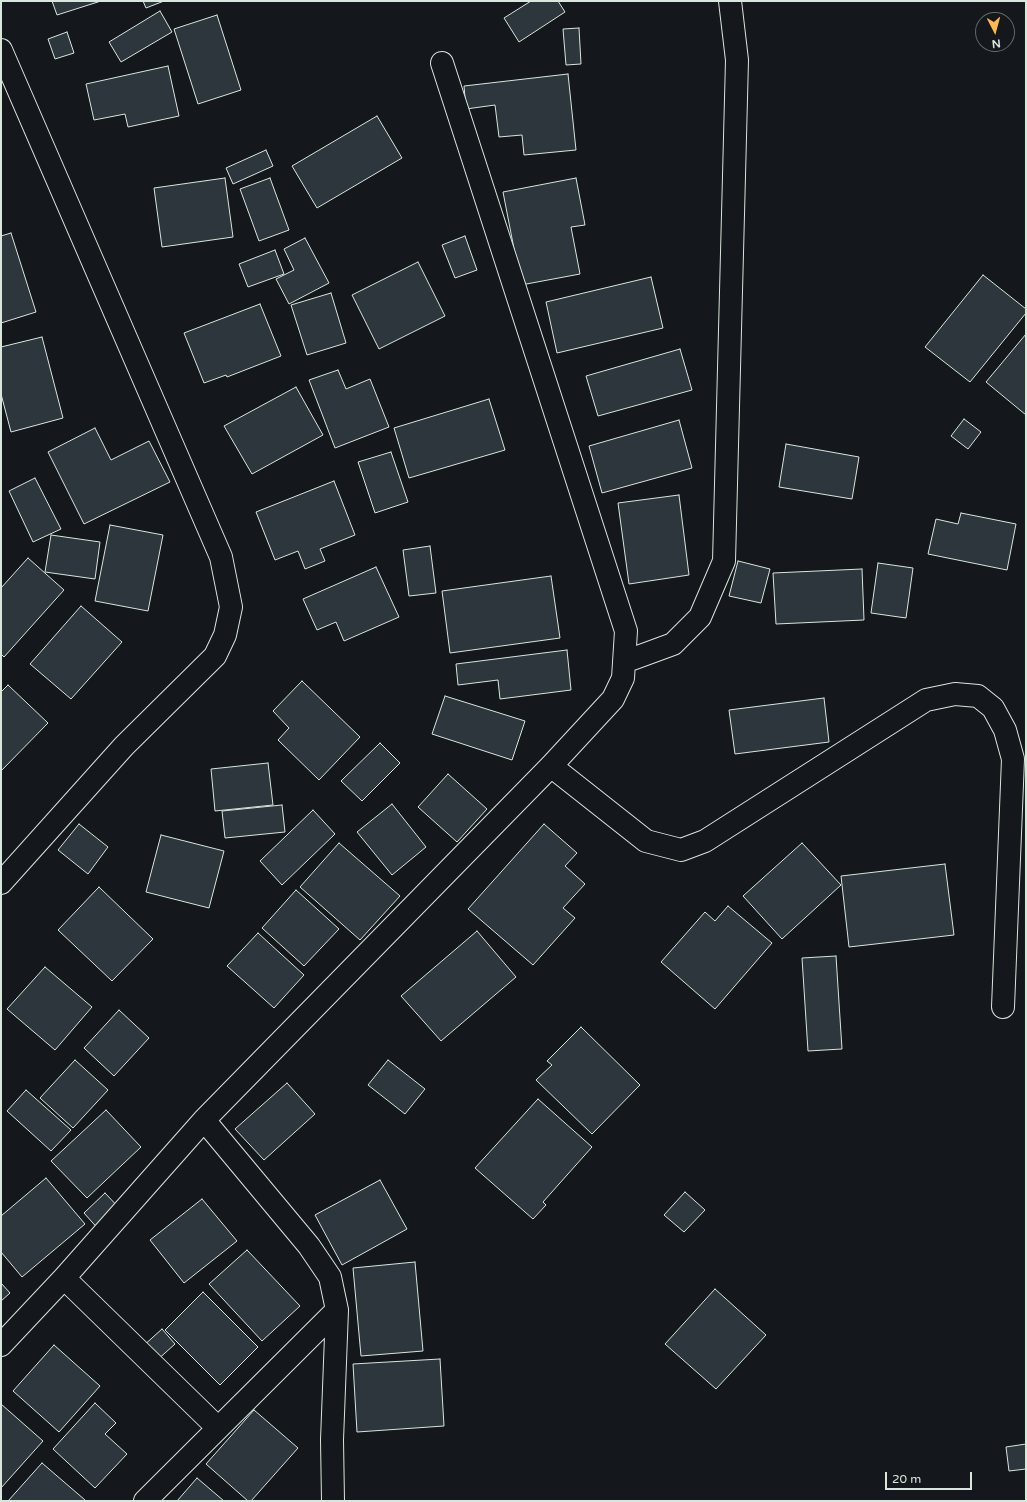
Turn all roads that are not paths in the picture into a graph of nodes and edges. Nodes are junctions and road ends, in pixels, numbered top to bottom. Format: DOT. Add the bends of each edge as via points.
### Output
graph roads {
  1 [pos="730,1"];
  2 [pos="1,50"];
  3 [pos="442,63"];
  4 [pos="624,662"];
  5 [pos="551,766"];
  6 [pos="1,884"];
  7 [pos="1003,1007"];
  8 [pos="204,1120"];
  9 [pos="64,1278"];
  10 [pos="337,1310"];
  11 [pos="1,1345"];
  12 [pos="218,1428"];
  13 [pos="145,1501"];
  14 [pos="333,1501"];
  1 -- 4 [label="street" via="737,60 724,561 700,617 673,644"];
  2 -- 6 [label="street" via="221,557 231,607 225,635 215,656 124,746"];
  3 -- 4 [label="street" via="626,631"];
  4 -- 5 [label="street" via="623,678 613,699"];
  5 -- 7 [label="street" via="646,840 681,850 705,841 926,700 955,694 978,696 993,708 1005,730 1013,759"];
  5 -- 8 [label="street"];
  8 -- 9 [label="street"];
  8 -- 10 [label="street" via="309,1246 330,1277"];
  9 -- 11 [label="street"];
  9 -- 12 [label="street"];
  10 -- 12 [label="street"];
  10 -- 14 [label="street" via="332,1440"];
  12 -- 13 [label="street"];
}
